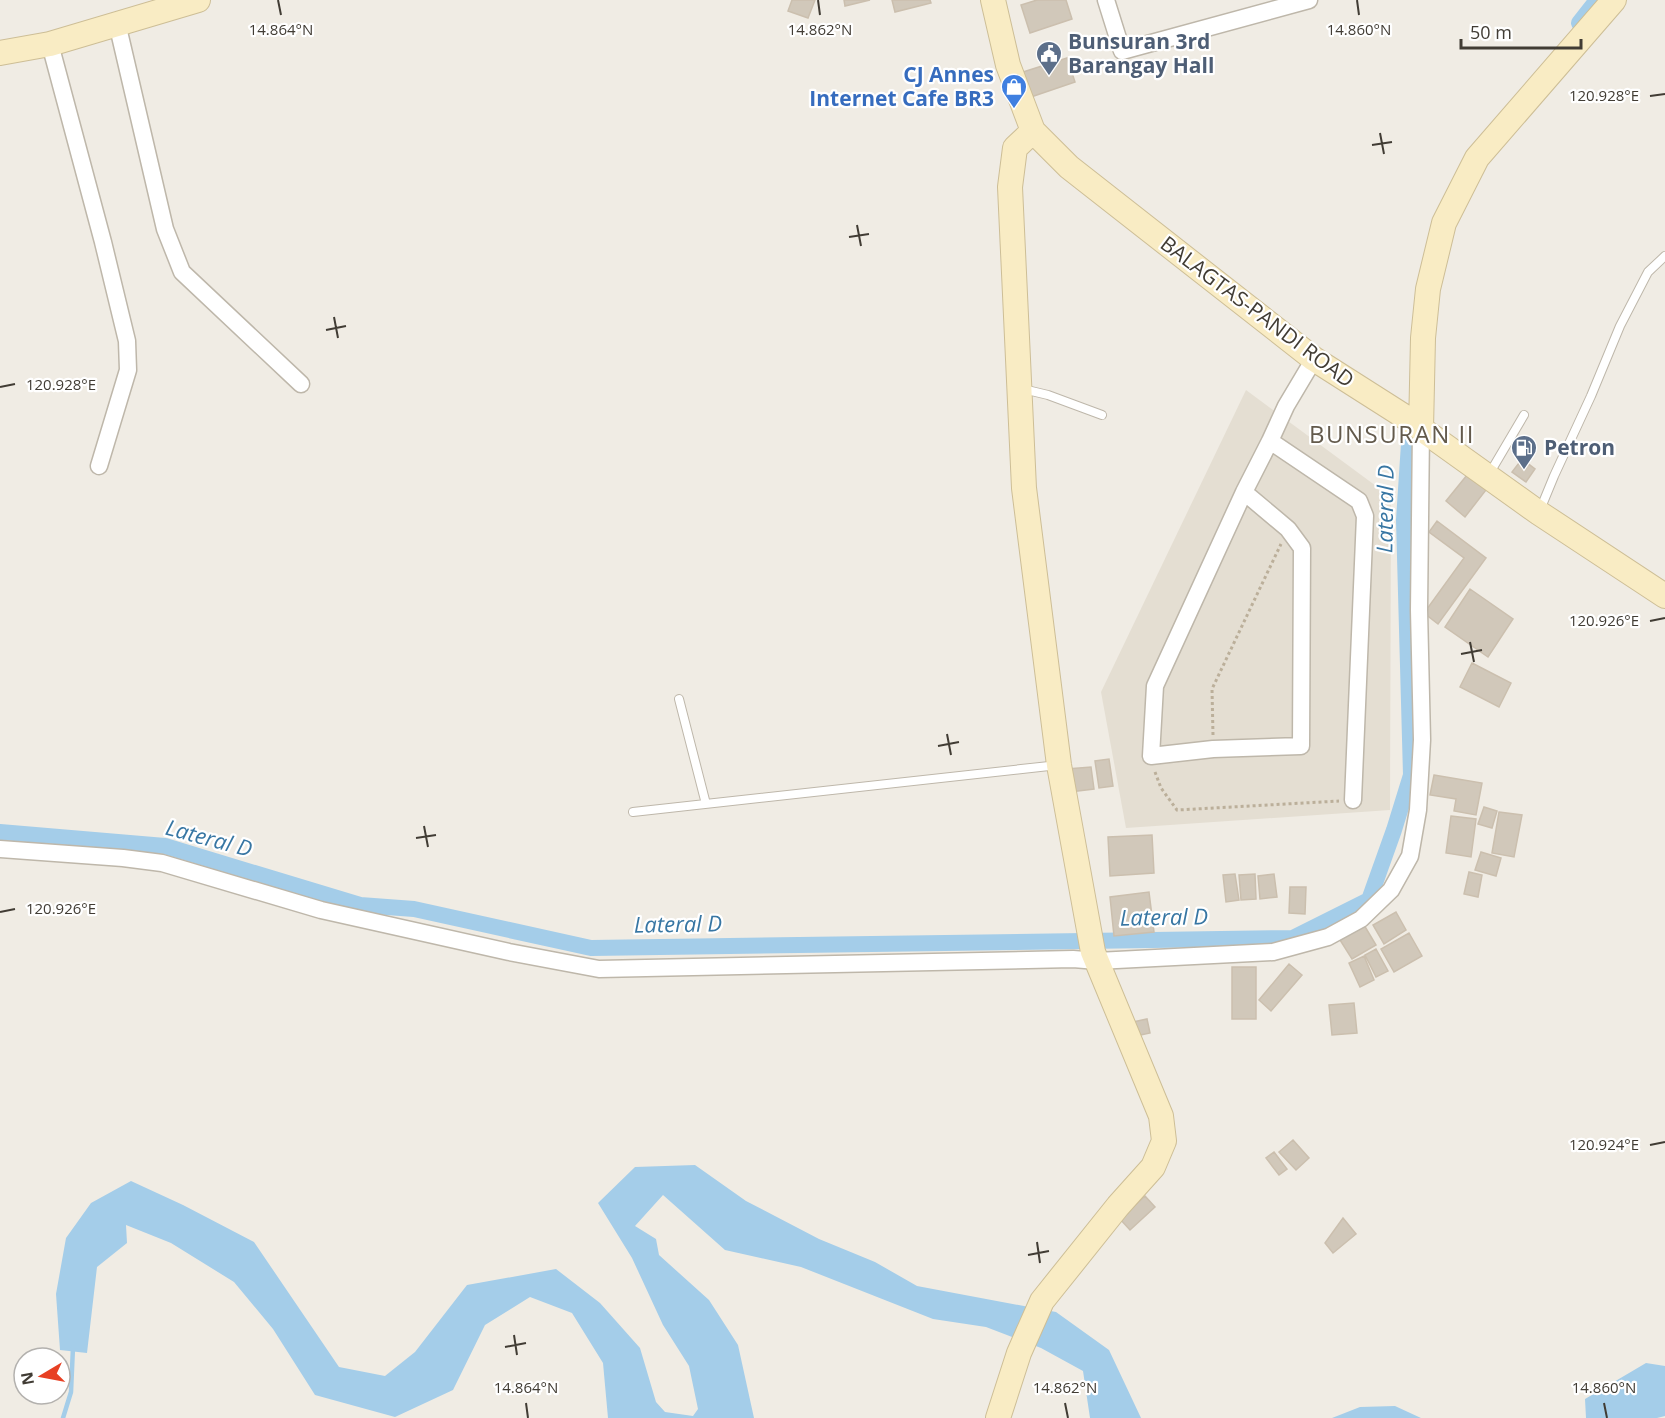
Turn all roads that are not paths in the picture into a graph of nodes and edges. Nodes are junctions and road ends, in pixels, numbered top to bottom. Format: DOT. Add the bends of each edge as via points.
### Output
graph roads {
  1 [pos="198,0"];
  2 [pos="993,0"];
  3 [pos="1106,0"];
  4 [pos="1309,0"];
  5 [pos="1614,0"];
  6 [pos="117,23"];
  7 [pos="50,44"];
  8 [pos="0,53"];
  9 [pos="1033,131"];
  10 [pos="1665,256"];
  11 [pos="1314,359"];
  12 [pos="301,384"];
  13 [pos="1019,388"];
  14 [pos="1102,415"];
  15 [pos="1524,415"];
  16 [pos="1413,423"];
  17 [pos="1270,441"];
  18 [pos="99,466"];
  19 [pos="1488,476"];
  20 [pos="1244,492"];
  21 [pos="1539,513"];
  22 [pos="1665,596"];
  23 [pos="679,699"];
  24 [pos="1059,765"];
  25 [pos="1353,800"];
  26 [pos="706,804"];
  27 [pos="633,812"];
  28 [pos="0,849"];
  29 [pos="1094,949"];
  30 [pos="998,1418"];
  1 -- 6 [label="street"];
  2 -- 9 [label="street, BALAGTAS-PANDI ROAD" via="1008,65"];
  3 -- 4 [label="street" via="1122,51"];
  5 -- 16 [label="street" via="1477,158 1444,223 1428,289"];
  6 -- 7 [label="street"];
  6 -- 12 [label="street" via="165,228 182,272"];
  7 -- 8 [label="street"];
  7 -- 18 [label="street" via="127,340 128,370"];
  9 -- 11 [label="street, BALAGTAS-PANDI ROAD" via="1069,167"];
  9 -- 13 [label="street" via="1015,148 1010,187"];
  10 -- 21 [label="lane" via="1648,272 1620,326"];
  11 -- 16 [label="street, BALAGTAS-PANDI ROAD"];
  11 -- 17 [label="street"];
  13 -- 14 [label="lane"];
  13 -- 24 [label="street" via="1024,488"];
  15 -- 19 [label="lane"];
  16 -- 19 [label="street, BALAGTAS-PANDI ROAD"];
  16 -- 29 [label="street" via="1422,740 1418,810 1410,856 1391,890 1361,919 1328,937 1273,952"];
  17 -- 20 [label="street"];
  17 -- 25 [label="street" via="1359,501 1365,516"];
  19 -- 21 [label="street, BALAGTAS-PANDI ROAD"];
  20 -- 20 [label="street" via="1288,529 1302,548 1301,746 1150,756 1155,686"];
  21 -- 22 [label="street, BALAGTAS-PANDI ROAD"];
  23 -- 26 [label="lane"];
  24 -- 26 [label="lane"];
  24 -- 29 [label="street"];
  26 -- 27 [label="lane"];
  28 -- 29 [label="street" via="162,863 321,909 599,969 1073,959"];
  29 -- 30 [label="street" via="1161,1116 1164,1141 1153,1167 1042,1301 1019,1353"];
}
